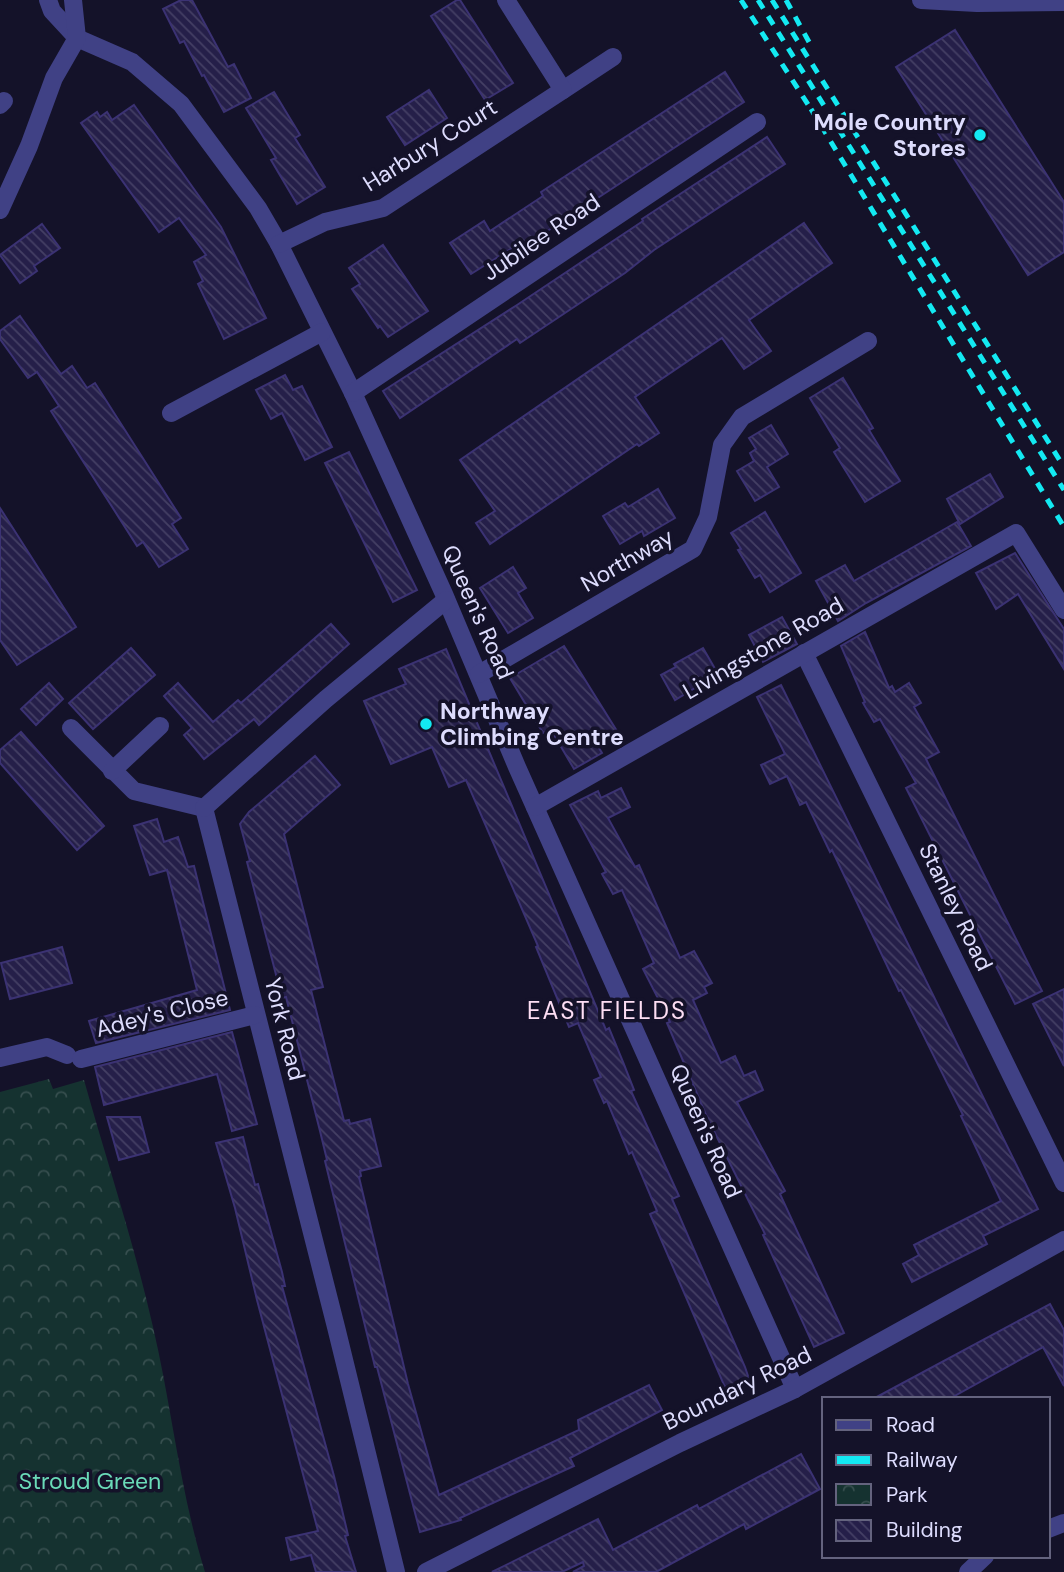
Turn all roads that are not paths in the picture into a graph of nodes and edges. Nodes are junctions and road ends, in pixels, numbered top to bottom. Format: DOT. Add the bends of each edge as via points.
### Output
graph roads {
  1 [pos="48,0"];
  2 [pos="73,0"];
  3 [pos="506,0"];
  4 [pos="921,0"];
  5 [pos="1064,2"];
  6 [pos="77,38"];
  7 [pos="613,57"];
  8 [pos="563,90"];
  9 [pos="757,122"];
  10 [pos="0,210"];
  11 [pos="279,243"];
  12 [pos="322,332"];
  13 [pos="869,341"];
  14 [pos="353,393"];
  15 [pos="171,413"];
  16 [pos="446,600"];
  17 [pos="1064,610"];
  18 [pos="804,653"];
  19 [pos="479,674"];
  20 [pos="160,726"];
  21 [pos="71,727"];
  22 [pos="112,771"];
  23 [pos="535,807"];
  24 [pos="204,808"];
  25 [pos="256,1015"];
  26 [pos="0,1058"];
  27 [pos="1064,1183"];
  28 [pos="1064,1240"];
  29 [pos="794,1389"];
  30 [pos="983,1558"];
  31 [pos="396,1572"];
  32 [pos="426,1572"];
  33 [pos="968,1572"];
  1 -- 6 [label="street"];
  2 -- 6 [label="street"];
  3 -- 8 [label="street"];
  4 -- 5 [label="street"];
  6 -- 10 [label="street" via="54,78"];
  6 -- 11 [label="street, Queen's Road" via="132,62 181,104"];
  7 -- 8 [label="street, Harbury Court"];
  8 -- 11 [label="street, Harbury Court" via="383,208 325,222"];
  9 -- 14 [label="street, Jubilee Road"];
  11 -- 12 [label="street, Queen's Road"];
  12 -- 14 [label="street, Queen's Road"];
  12 -- 15 [label="street"];
  13 -- 19 [label="street, Northway" via="742,417 722,445 708,517 693,549"];
  14 -- 16 [label="street, Queen's Road"];
  16 -- 19 [label="street, Queen's Road"];
  16 -- 24 [label="street"];
  17 -- 18 [label="street, Livingstone Road" via="1016,533"];
  18 -- 23 [label="street, Livingstone Road"];
  18 -- 27 [label="street, Stanley Road"];
  19 -- 23 [label="street, Queen's Road"];
  20 -- 22 [label="street"];
  21 -- 22 [label="street"];
  22 -- 24 [label="street" via="134,790"];
  23 -- 29 [label="street, Queen's Road"];
  24 -- 25 [label="street, York Road"];
  25 -- 26 [label="street, Adey's Close" via="74,1057 47,1047"];
  25 -- 31 [label="street, York Road"];
  28 -- 29 [label="street, Boundary Road"];
  29 -- 32 [label="street, Boundary Road"];
  30 -- 33 [label="street"];
}
